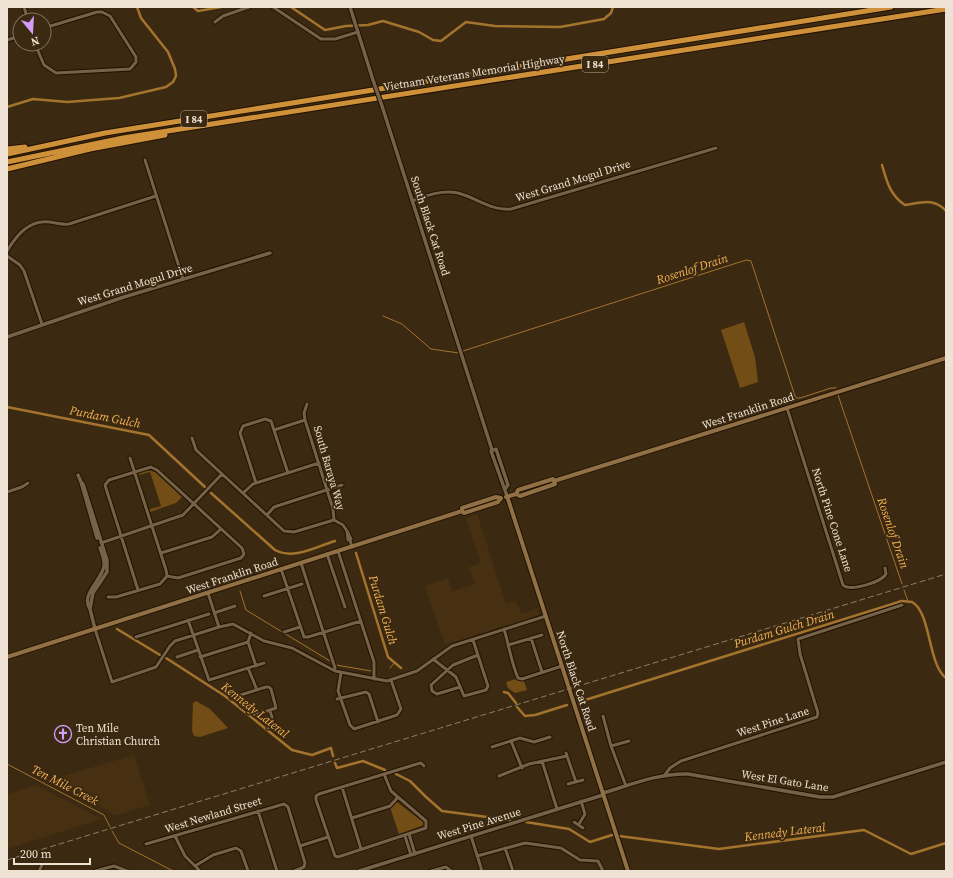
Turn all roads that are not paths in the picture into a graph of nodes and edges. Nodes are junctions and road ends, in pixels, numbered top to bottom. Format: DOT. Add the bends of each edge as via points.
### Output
graph roads {
  1 [pos="249,7"];
  2 [pos="273,7"];
  3 [pos="350,7"];
  4 [pos="891,7"];
  5 [pos="946,8"];
  6 [pos="215,22"];
  7 [pos="52,26"];
  8 [pos="358,30"];
  9 [pos="38,52"];
  10 [pos="245,119"];
  11 [pos="44,145"];
  12 [pos="716,148"];
  13 [pos="7,149"];
  14 [pos="7,154"];
  15 [pos="145,160"];
  16 [pos="7,162"];
  17 [pos="7,169"];
  18 [pos="156,196"];
  19 [pos="412,200"];
  20 [pos="7,251"];
  21 [pos="270,253"];
  22 [pos="7,256"];
  23 [pos="183,279"];
  24 [pos="42,324"];
  25 [pos="7,337"];
  26 [pos="946,358"];
  27 [pos="307,404"];
  28 [pos="787,408"];
  29 [pos="305,420"];
  30 [pos="274,430"];
  31 [pos="192,438"];
  32 [pos="130,458"];
  33 [pos="319,463"];
  34 [pos="135,472"];
  35 [pos="288,473"];
  36 [pos="222,474"];
  37 [pos="78,475"];
  38 [pos="28,483"];
  39 [pos="256,483"];
  40 [pos="342,485"];
  41 [pos="327,490"];
  42 [pos="7,492"];
  43 [pos="243,493"];
  44 [pos="507,496"];
  45 [pos="194,504"];
  46 [pos="267,515"];
  47 [pos="334,520"];
  48 [pos="152,526"];
  49 [pos="221,529"];
  50 [pos="120,536"];
  51 [pos="101,543"];
  52 [pos="352,547"];
  53 [pos="338,551"];
  54 [pos="161,553"];
  55 [pos="327,554"];
  56 [pos="301,563"];
  57 [pos="885,568"];
  58 [pos="281,569"];
  59 [pos="167,576"];
  60 [pos="302,584"];
  61 [pos="287,589"];
  62 [pos="138,590"];
  63 [pos="208,593"];
  64 [pos="264,596"];
  65 [pos="108,597"];
  66 [pos="902,605"];
  67 [pos="235,606"];
  68 [pos="345,607"];
  69 [pos="214,612"];
  70 [pos="209,614"];
  71 [pos="546,616"];
  72 [pos="188,620"];
  73 [pos="361,621"];
  74 [pos="219,626"];
  75 [pos="300,627"];
  76 [pos="95,629"];
  77 [pos="504,629"];
  78 [pos="284,632"];
  79 [pos="323,633"];
  80 [pos="252,634"];
  81 [pos="193,635"];
  82 [pos="542,635"];
  83 [pos="136,637"];
  84 [pos="531,638"];
  85 [pos="473,640"];
  86 [pos="248,642"];
  87 [pos="508,645"];
  88 [pos="198,650"];
  89 [pos="478,655"];
  90 [pos="7,657"];
  91 [pos="177,657"];
  92 [pos="200,657"];
  93 [pos="433,659"];
  94 [pos="264,663"];
  95 [pos="256,666"];
  96 [pos="562,666"];
  97 [pos="248,668"];
  98 [pos="335,668"];
  99 [pos="447,670"];
  100 [pos="542,672"];
  101 [pos="341,673"];
  102 [pos="374,679"];
  103 [pos="391,680"];
  104 [pos="460,687"];
  105 [pos="257,690"];
  106 [pos="238,696"];
  107 [pos="231,698"];
  108 [pos="339,699"];
  109 [pos="270,711"];
  110 [pos="603,716"];
  111 [pos="378,722"];
  112 [pos="275,726"];
  113 [pos="268,728"];
  114 [pos="277,732"];
  115 [pos="550,737"];
  116 [pos="511,741"];
  117 [pos="629,741"];
  118 [pos="611,746"];
  119 [pos="492,747"];
  120 [pos="542,761"];
  121 [pos="946,762"];
  122 [pos="424,766"];
  123 [pos="522,768"];
  124 [pos="384,774"];
  125 [pos="498,776"];
  126 [pos="664,776"];
  127 [pos="583,780"];
  128 [pos="576,782"];
  129 [pos="568,784"];
  130 [pos="626,786"];
  131 [pos="342,787"];
  132 [pos="603,794"];
  133 [pos="398,797"];
  134 [pos="581,802"];
  135 [pos="557,809"];
  136 [pos="258,811"];
  137 [pos="352,818"];
  138 [pos="574,822"];
  139 [pos="579,824"];
  140 [pos="583,828"];
  141 [pos="407,835"];
  142 [pos="175,836"];
  143 [pos="471,836"];
  144 [pos="328,837"];
  145 [pos="146,844"];
  146 [pos="300,846"];
  147 [pos="505,848"];
  148 [pos="361,849"];
  149 [pos="413,854"];
  150 [pos="477,856"];
  151 [pos="42,865"];
  152 [pos="195,866"];
  153 [pos="364,870"];
  154 [pos="39,871"];
  155 [pos="95,871"];
  156 [pos="127,871"];
  157 [pos="200,871"];
  158 [pos="248,871"];
  159 [pos="277,871"];
  160 [pos="294,871"];
  161 [pos="431,871"];
  162 [pos="451,871"];
  163 [pos="482,871"];
  164 [pos="513,871"];
  165 [pos="603,871"];
  166 [pos="628,871"];
  1 -- 6 [label="street" via="222,16"];
  2 -- 8 [label="street" via="321,39 331,40"];
  3 -- 8 [label="street, South Black Cat Road"];
  4 -- 11 [label="highway, Vietnam Veterans Memorial Highway / I 84"];
  5 -- 10 [label="highway, Vietnam Veterans Memorial Highway / I 84"];
  7 -- 9 [label="street" via="96,12 108,14 136,57 135,65 130,69 56,72 44,65"];
  8 -- 19 [label="street, South Black Cat Road, bridge"];
  10 -- 16 [label="highway, Vietnam Veterans Memorial Highway / I 84" via="88,144"];
  10 -- 17 [label="highway" via="90,149"];
  11 -- 13 [label="highway"];
  11 -- 14 [label="highway, Vietnam Veterans Memorial Highway / I 84"];
  12 -- 19 [label="street, West Grand Mogul Drive" via="511,209 493,208 450,192 435,193"];
  15 -- 18 [label="street"];
  18 -- 20 [label="street" via="69,224 43,222 30,226 20,233"];
  18 -- 23 [label="street"];
  19 -- 44 [label="street, South Black Cat Road" via="492,450 496,449 508,485 505,489"];
  21 -- 23 [label="street, West Grand Mogul Drive"];
  22 -- 24 [label="street" via="24,271"];
  23 -- 24 [label="street, West Grand Mogul Drive"];
  24 -- 25 [label="street, West Grand Mogul Drive"];
  26 -- 28 [label="main road, West Franklin Road"];
  27 -- 29 [label="street, South Baraya Way"];
  28 -- 44 [label="main road, West Franklin Road" via="554,481 555,484 520,496"];
  28 -- 57 [label="street, North Pine Cone Lane" via="843,585 852,588 882,579 886,574"];
  29 -- 30 [label="street"];
  29 -- 33 [label="street, South Baraya Way"];
  30 -- 35 [label="street"];
  30 -- 39 [label="street" via="270,420 265,419 243,426 240,430"];
  31 -- 36 [label="street" via="196,450"];
  32 -- 34 [label="street"];
  33 -- 35 [label="street"];
  33 -- 41 [label="street, South Baraya Way"];
  34 -- 45 [label="street" via="151,467 157,470"];
  34 -- 48 [label="street"];
  34 -- 50 [label="street" via="109,480 105,484"];
  35 -- 39 [label="street"];
  36 -- 43 [label="street"];
  36 -- 45 [label="street"];
  37 -- 51 [label="street"];
  38 -- 42 [label="street"];
  39 -- 43 [label="street"];
  40 -- 41 [label="street"];
  41 -- 46 [label="street" via="274,507"];
  41 -- 47 [label="street, South Baraya Way"];
  43 -- 46 [label="street"];
  44 -- 52 [label="main road, West Franklin Road" via="498,502 464,513 462,511"];
  44 -- 71 [label="main road, North Black Cat Road"];
  45 -- 48 [label="street" via="183,516"];
  45 -- 49 [label="street"];
  46 -- 47 [label="street" via="286,531 294,532"];
  47 -- 52 [label="street, South Baraya Way" via="343,525 351,539"];
  48 -- 50 [label="street"];
  48 -- 54 [label="street"];
  49 -- 54 [label="street" via="212,537"];
  49 -- 59 [label="street" via="242,548 244,554 241,558 178,578"];
  50 -- 51 [label="street"];
  50 -- 62 [label="street"];
  51 -- 76 [label="street" via="104,565 102,575 90,592 88,603"];
  52 -- 53 [label="main road, West Franklin Road"];
  53 -- 55 [label="main road, West Franklin Road"];
  53 -- 73 [label="street"];
  54 -- 59 [label="street"];
  55 -- 56 [label="main road, West Franklin Road"];
  55 -- 68 [label="street"];
  56 -- 58 [label="main road, West Franklin Road"];
  56 -- 79 [label="street"];
  58 -- 61 [label="street"];
  58 -- 63 [label="main road, West Franklin Road"];
  59 -- 62 [label="street" via="160,584"];
  60 -- 61 [label="street"];
  61 -- 64 [label="street"];
  61 -- 75 [label="street"];
  62 -- 65 [label="street"];
  63 -- 69 [label="street"];
  63 -- 76 [label="main road, West Franklin Road"];
  66 -- 126 [label="street, West Pine Lane" via="798,639 817,717 681,761 670,768"];
  67 -- 69 [label="street"];
  69 -- 74 [label="street"];
  70 -- 72 [label="street"];
  71 -- 77 [label="street"];
  71 -- 96 [label="main road, North Black Cat Road"];
  72 -- 81 [label="street"];
  72 -- 83 [label="street"];
  73 -- 79 [label="street"];
  73 -- 102 [label="street" via="374,662"];
  74 -- 80 [label="street" via="233,624"];
  74 -- 81 [label="street"];
  75 -- 78 [label="street"];
  75 -- 79 [label="street" via="304,636"];
  76 -- 81 [label="street" via="112,682 156,666 172,643"];
  76 -- 90 [label="main road, West Franklin Road"];
  77 -- 85 [label="street"];
  77 -- 87 [label="street"];
  79 -- 98 [label="street"];
  80 -- 86 [label="street"];
  80 -- 101 [label="street" via="264,641 292,648"];
  81 -- 88 [label="street"];
  82 -- 84 [label="street"];
  84 -- 87 [label="street"];
  84 -- 100 [label="street"];
  85 -- 89 [label="street"];
  85 -- 93 [label="street" via="452,646"];
  86 -- 92 [label="street"];
  86 -- 95 [label="street"];
  87 -- 100 [label="street" via="519,678"];
  88 -- 91 [label="street"];
  88 -- 92 [label="street"];
  89 -- 99 [label="street" via="456,663"];
  89 -- 104 [label="street" via="487,689 464,696"];
  92 -- 97 [label="street" via="208,680"];
  93 -- 99 [label="street"];
  93 -- 103 [label="street" via="418,670"];
  94 -- 95 [label="street"];
  95 -- 97 [label="street"];
  96 -- 100 [label="street"];
  96 -- 132 [label="main road, North Black Cat Road"];
  97 -- 105 [label="street"];
  99 -- 104 [label="street" via="456,677"];
  99 -- 104 [label="street" via="431,684 434,693"];
  101 -- 102 [label="street"];
  101 -- 108 [label="street"];
  102 -- 103 [label="street"];
  103 -- 111 [label="street" via="401,709 400,713"];
  105 -- 106 [label="street"];
  105 -- 109 [label="street" via="269,687 271,689 276,708"];
  106 -- 107 [label="street"];
  106 -- 109 [label="street" via="241,705 256,715"];
  108 -- 111 [label="street" via="352,728"];
  108 -- 111 [label="street" via="366,692 369,694"];
  109 -- 112 [label="street"];
  110 -- 118 [label="street"];
  112 -- 113 [label="street"];
  112 -- 114 [label="street"];
  115 -- 116 [label="street" via="534,742 520,738"];
  116 -- 119 [label="street"];
  116 -- 123 [label="street"];
  117 -- 118 [label="street"];
  118 -- 130 [label="street"];
  120 -- 123 [label="street"];
  120 -- 128 [label="street" via="566,754"];
  120 -- 135 [label="street"];
  121 -- 126 [label="street, West El Gato Lane" via="834,797 820,797 688,774"];
  122 -- 124 [label="street" via="421,763"];
  123 -- 125 [label="street"];
  124 -- 131 [label="street"];
  124 -- 133 [label="street" via="389,789"];
  126 -- 130 [label="street, West Pine Lane"];
  127 -- 128 [label="street"];
  128 -- 129 [label="street"];
  130 -- 132 [label="street, West Pine Lane"];
  131 -- 137 [label="street"];
  131 -- 144 [label="street" via="316,796"];
  132 -- 134 [label="street, West Pine Avenue"];
  132 -- 166 [label="main road, North Black Cat Road"];
  133 -- 137 [label="street" via="387,807"];
  133 -- 141 [label="street" via="426,821 427,826 424,830"];
  134 -- 135 [label="street, West Pine Avenue"];
  134 -- 139 [label="street" via="585,814"];
  135 -- 143 [label="street, West Pine Avenue"];
  136 -- 142 [label="street, West Newland Street"];
  136 -- 146 [label="street, West Newland Street" via="286,805"];
  136 -- 159 [label="street"];
  137 -- 148 [label="street"];
  138 -- 139 [label="street"];
  139 -- 140 [label="street"];
  141 -- 148 [label="street"];
  141 -- 149 [label="street"];
  142 -- 145 [label="street, West Newland Street"];
  142 -- 152 [label="street"];
  143 -- 149 [label="street, West Pine Avenue"];
  143 -- 150 [label="street"];
  144 -- 146 [label="street"];
  144 -- 148 [label="street" via="333,854 338,857"];
  146 -- 160 [label="street" via="305,866"];
  147 -- 150 [label="street"];
  147 -- 164 [label="street"];
  147 -- 165 [label="street" via="522,843 561,848 580,860 598,861"];
  149 -- 153 [label="street, West Pine Avenue"];
  150 -- 163 [label="street"];
  151 -- 154 [label="street"];
  152 -- 157 [label="street"];
  152 -- 158 [label="street" via="213,855 239,849"];
  155 -- 156 [label="street" via="114,866"];
  161 -- 162 [label="street" via="448,867"];
}
